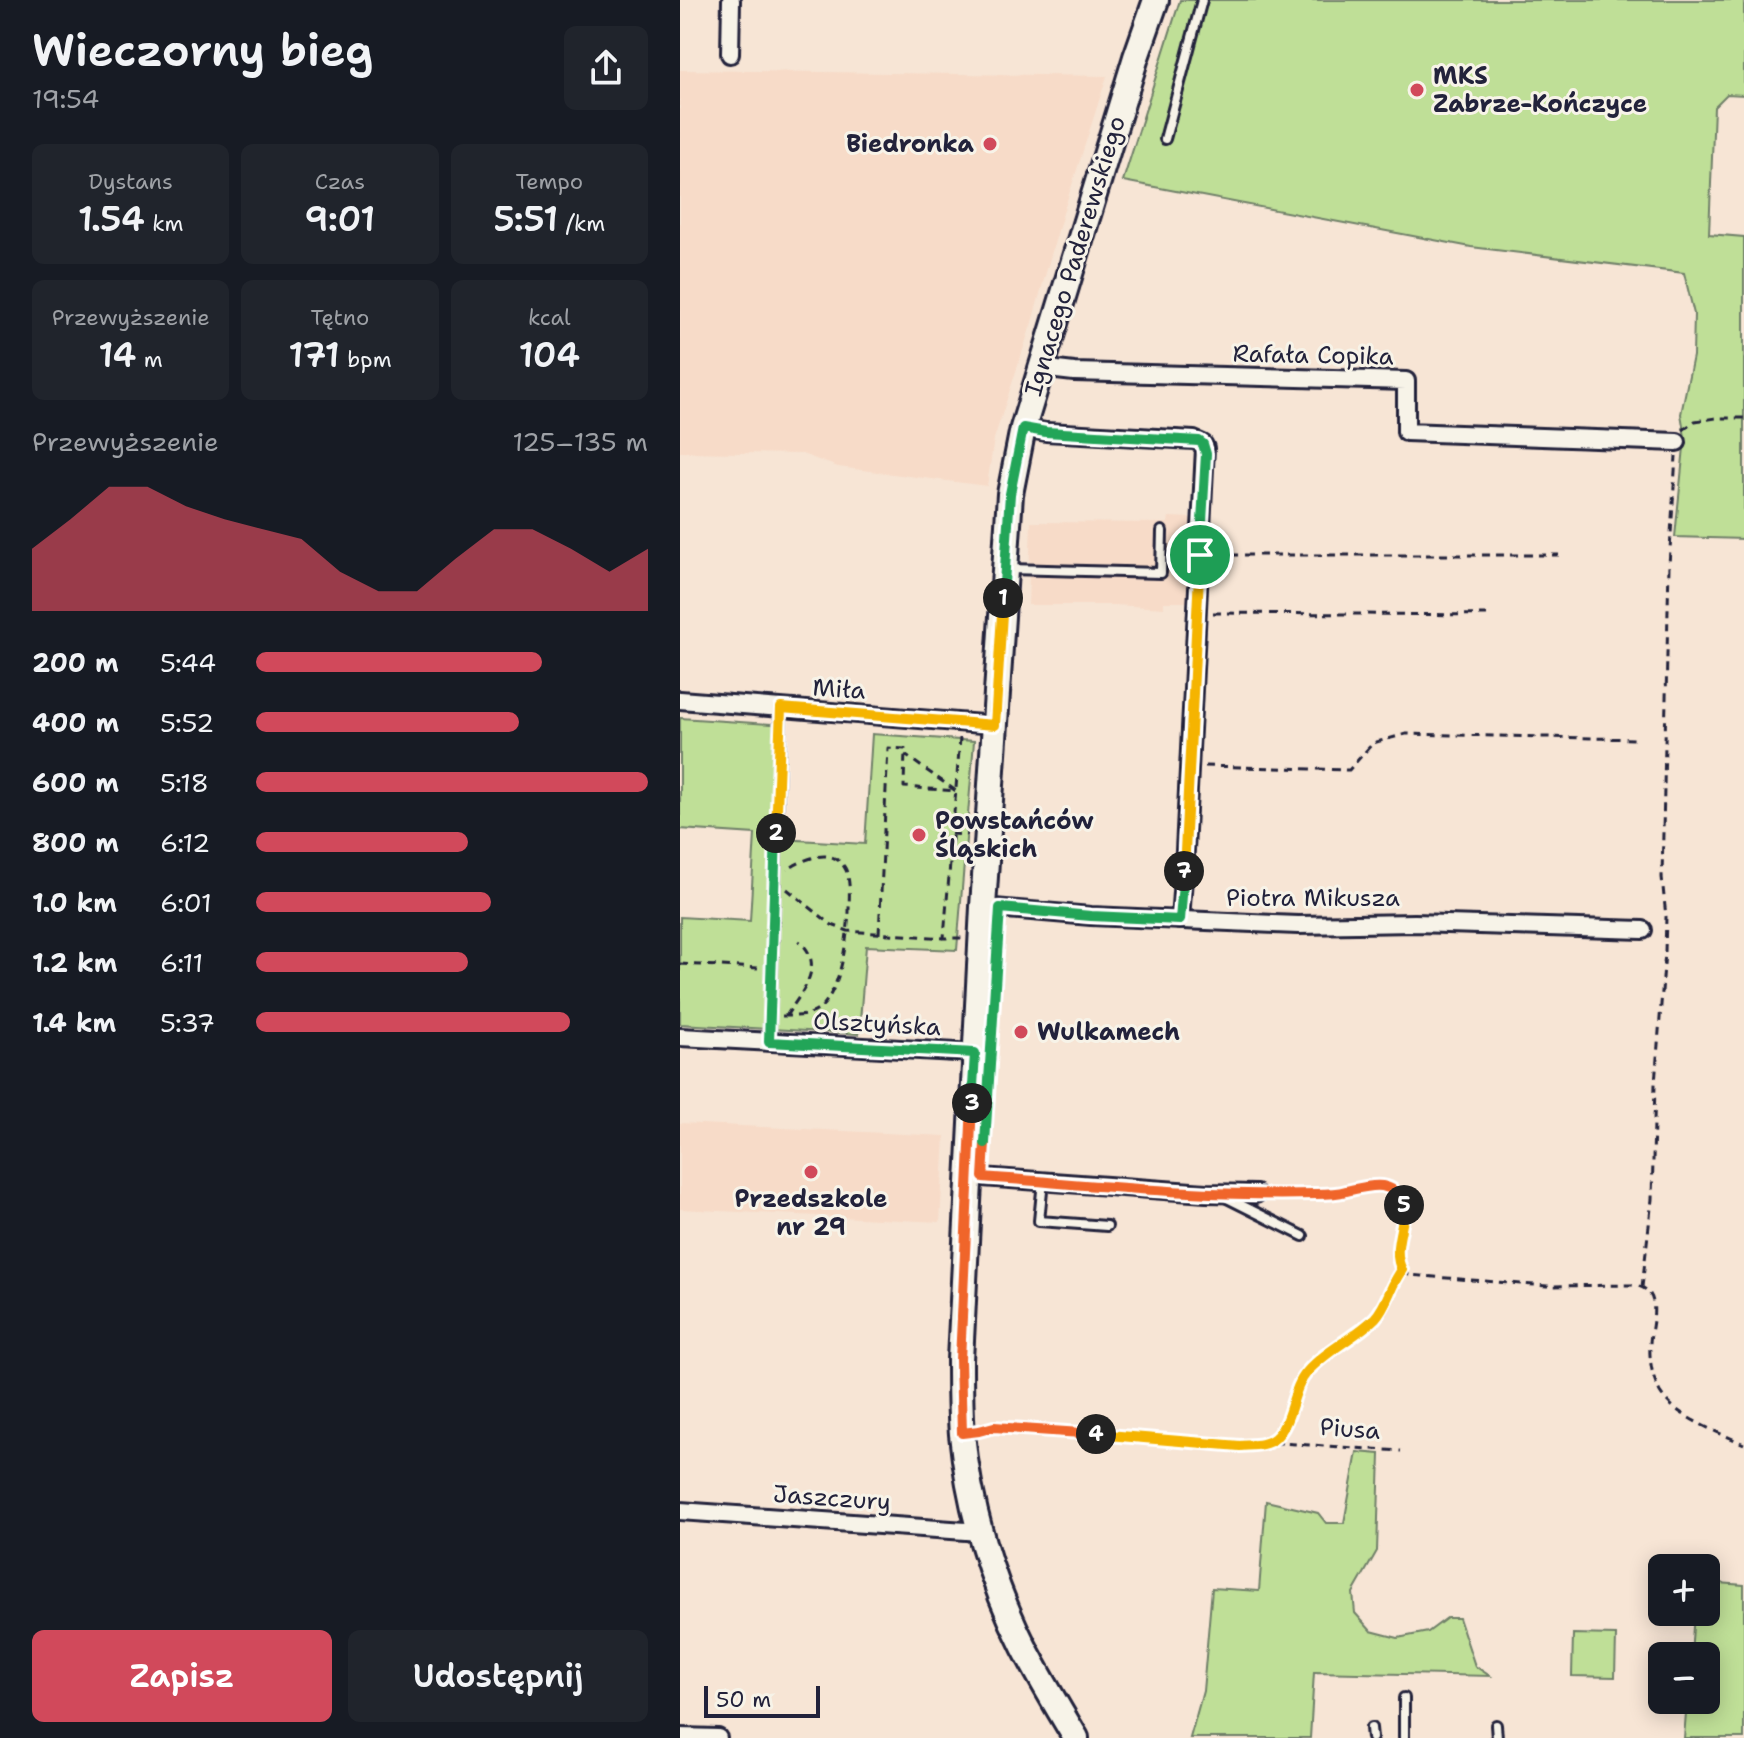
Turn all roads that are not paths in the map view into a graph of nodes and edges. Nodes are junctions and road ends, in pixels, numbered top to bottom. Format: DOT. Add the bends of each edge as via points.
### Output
graph roads {
  1 [pos="731,0"];
  2 [pos="1156,0"];
  3 [pos="1202,0"];
  4 [pos="730,54"];
  5 [pos="1165,139"];
  6 [pos="1042,366"];
  7 [pos="1023,428"];
  8 [pos="1677,442"];
  9 [pos="1162,531"];
  10 [pos="1004,570"];
  11 [pos="680,700"];
  12 [pos="781,708"];
  13 [pos="995,725"];
  14 [pos="983,907"];
  15 [pos="1180,920"];
  16 [pos="1643,930"];
  17 [pos="680,1037"];
  18 [pos="769,1042"];
  19 [pos="975,1053"];
  20 [pos="968,1176"];
  21 [pos="1043,1181"];
  22 [pos="1219,1193"];
  23 [pos="1256,1194"];
  24 [pos="1107,1226"];
  25 [pos="1303,1236"];
  26 [pos="680,1511"];
  27 [pos="980,1532"];
  28 [pos="1404,1698"];
  29 [pos="1496,1725"];
  30 [pos="1371,1728"];
  31 [pos="680,1737"];
  32 [pos="718,1738"];
  33 [pos="1076,1738"];
  34 [pos="1372,1738"];
  35 [pos="1404,1738"];
  36 [pos="1497,1738"];
  1 -- 4 [label="street"];
  2 -- 6 [label="main road, Ignacego Paderewskiego"];
  3 -- 5 [label="lane"];
  6 -- 7 [label="main road, Ignacego Paderewskiego"];
  6 -- 8 [label="street, Rafała Copika" via="1074,372 1406,381 1406,432"];
  7 -- 10 [label="main road, Ignacego Paderewskiego" via="1010,494"];
  7 -- 15 [label="street" via="1203,444"];
  9 -- 10 [label="lane" via="1161,573"];
  10 -- 13 [label="main road, Ignacego Paderewskiego"];
  11 -- 12 [label="street, Miła"];
  12 -- 13 [label="street, Miła"];
  12 -- 18 [label="lane"];
  13 -- 14 [label="main road, Ignacego Paderewskiego"];
  14 -- 15 [label="street, Piotra Mikusza"];
  14 -- 19 [label="main road, Ignacego Paderewskiego"];
  15 -- 16 [label="street, Piotra Mikusza"];
  17 -- 18 [label="street, Olsztyńska"];
  18 -- 19 [label="street, Olsztyńska"];
  19 -- 20 [label="main road, Ignacego Paderewskiego"];
  20 -- 21 [label="street"];
  20 -- 27 [label="main road, Ignacego Paderewskiego" via="962,1433"];
  21 -- 22 [label="street"];
  21 -- 24 [label="lane" via="1039,1221"];
  22 -- 23 [label="street"];
  22 -- 25 [label="lane"];
  26 -- 27 [label="street, Jaszczury"];
  27 -- 33 [label="main road, Ignacego Paderewskiego" via="1015,1629"];
  28 -- 35 [label="lane"];
  29 -- 36 [label="lane"];
  30 -- 34 [label="lane"];
  31 -- 32 [label="street"];
}
